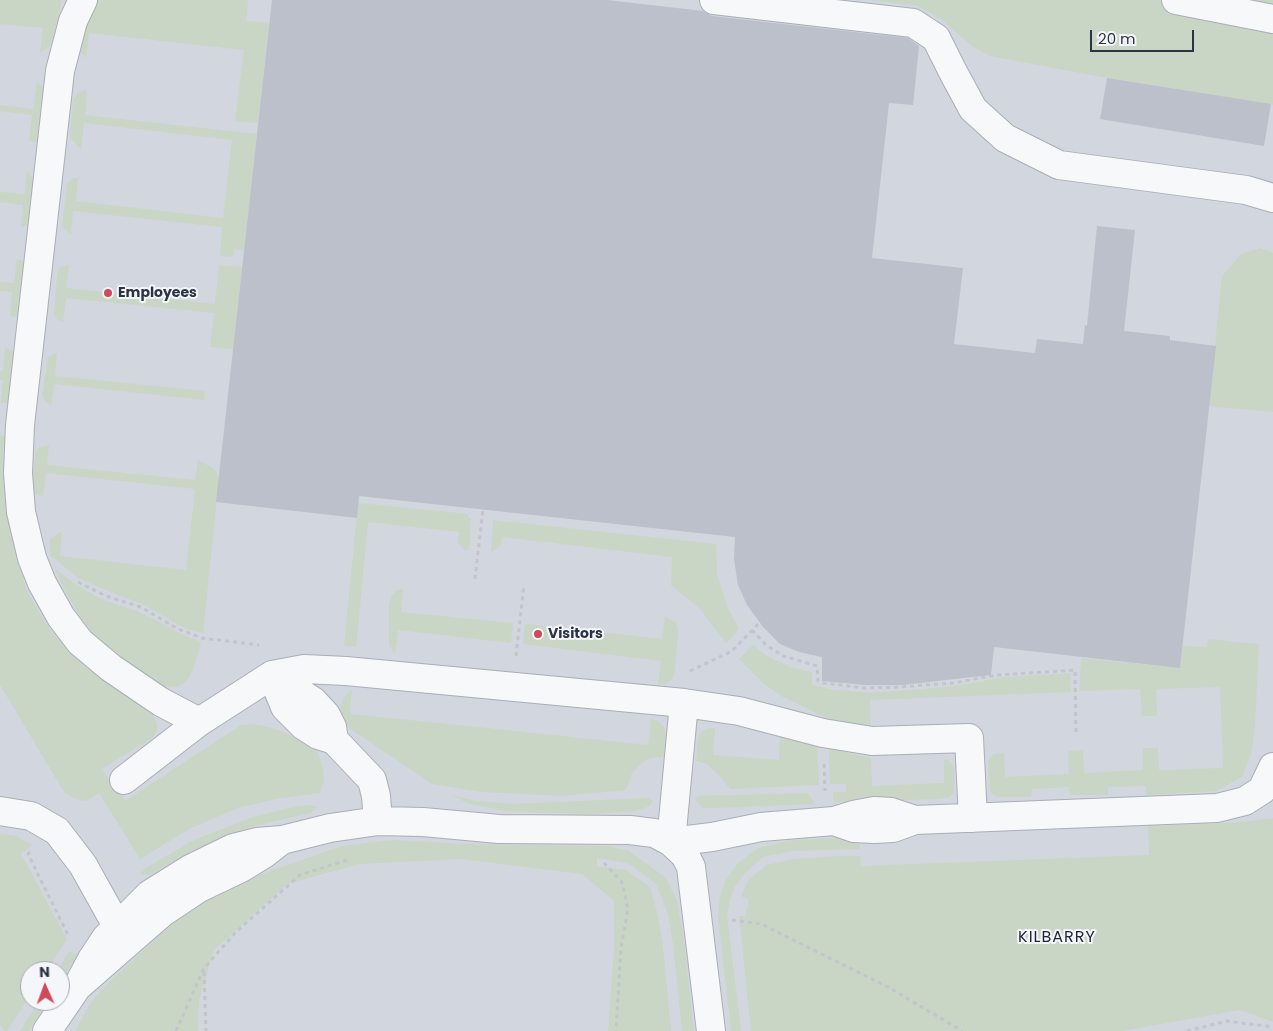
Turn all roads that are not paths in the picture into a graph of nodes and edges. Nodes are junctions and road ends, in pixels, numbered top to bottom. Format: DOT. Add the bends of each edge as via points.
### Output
graph roads {
  1 [pos="83,0"];
  2 [pos="714,0"];
  3 [pos="1176,0"];
  4 [pos="1273,20"];
  5 [pos="1273,198"];
  6 [pos="272,675"];
  7 [pos="684,703"];
  8 [pos="199,722"];
  9 [pos="1273,768"];
  10 [pos="124,780"];
  11 [pos="0,810"];
  12 [pos="972,818"];
  13 [pos="378,821"];
  14 [pos="282,840"];
  15 [pos="671,842"];
  16 [pos="117,926"];
  17 [pos="77,987"];
  18 [pos="47,1031"];
  19 [pos="711,1031"];
  1 -- 8 [label="lane" via="73,20 60,71 20,425 18,472 21,512 42,583 80,642 161,702"];
  2 -- 5 [label="lane" via="913,23 936,38 973,109 1005,138 1043,157 1059,164 1246,190"];
  3 -- 4 [label="lane"];
  6 -- 7 [label="lane" via="304,669 346,671"];
  6 -- 8 [label="lane"];
  6 -- 13 [label="lane" via="285,707 304,726 334,740 372,780"];
  7 -- 12 [label="lane" via="739,711 823,733 872,741 969,738"];
  7 -- 15 [label="lane"];
  8 -- 10 [label="lane"];
  9 -- 12 [label="lane" via="1262,790 1244,802 1217,808"];
  11 -- 16 [label="lane" via="31,816 58,831 83,865"];
  12 -- 15 [label="lane" via="915,820 893,828 874,829 854,828 830,821 761,827"];
  13 -- 14 [label="lane"];
  13 -- 15 [label="lane" via="499,829 630,830 654,833"];
  14 -- 16 [label="lane" via="233,848 190,869 150,894"];
  14 -- 17 [label="lane" via="264,854 199,888 164,912"];
  15 -- 19 [label="lane" via="691,867"];
  16 -- 17 [label="lane" via="92,958"];
  17 -- 18 [label="lane"];
}
